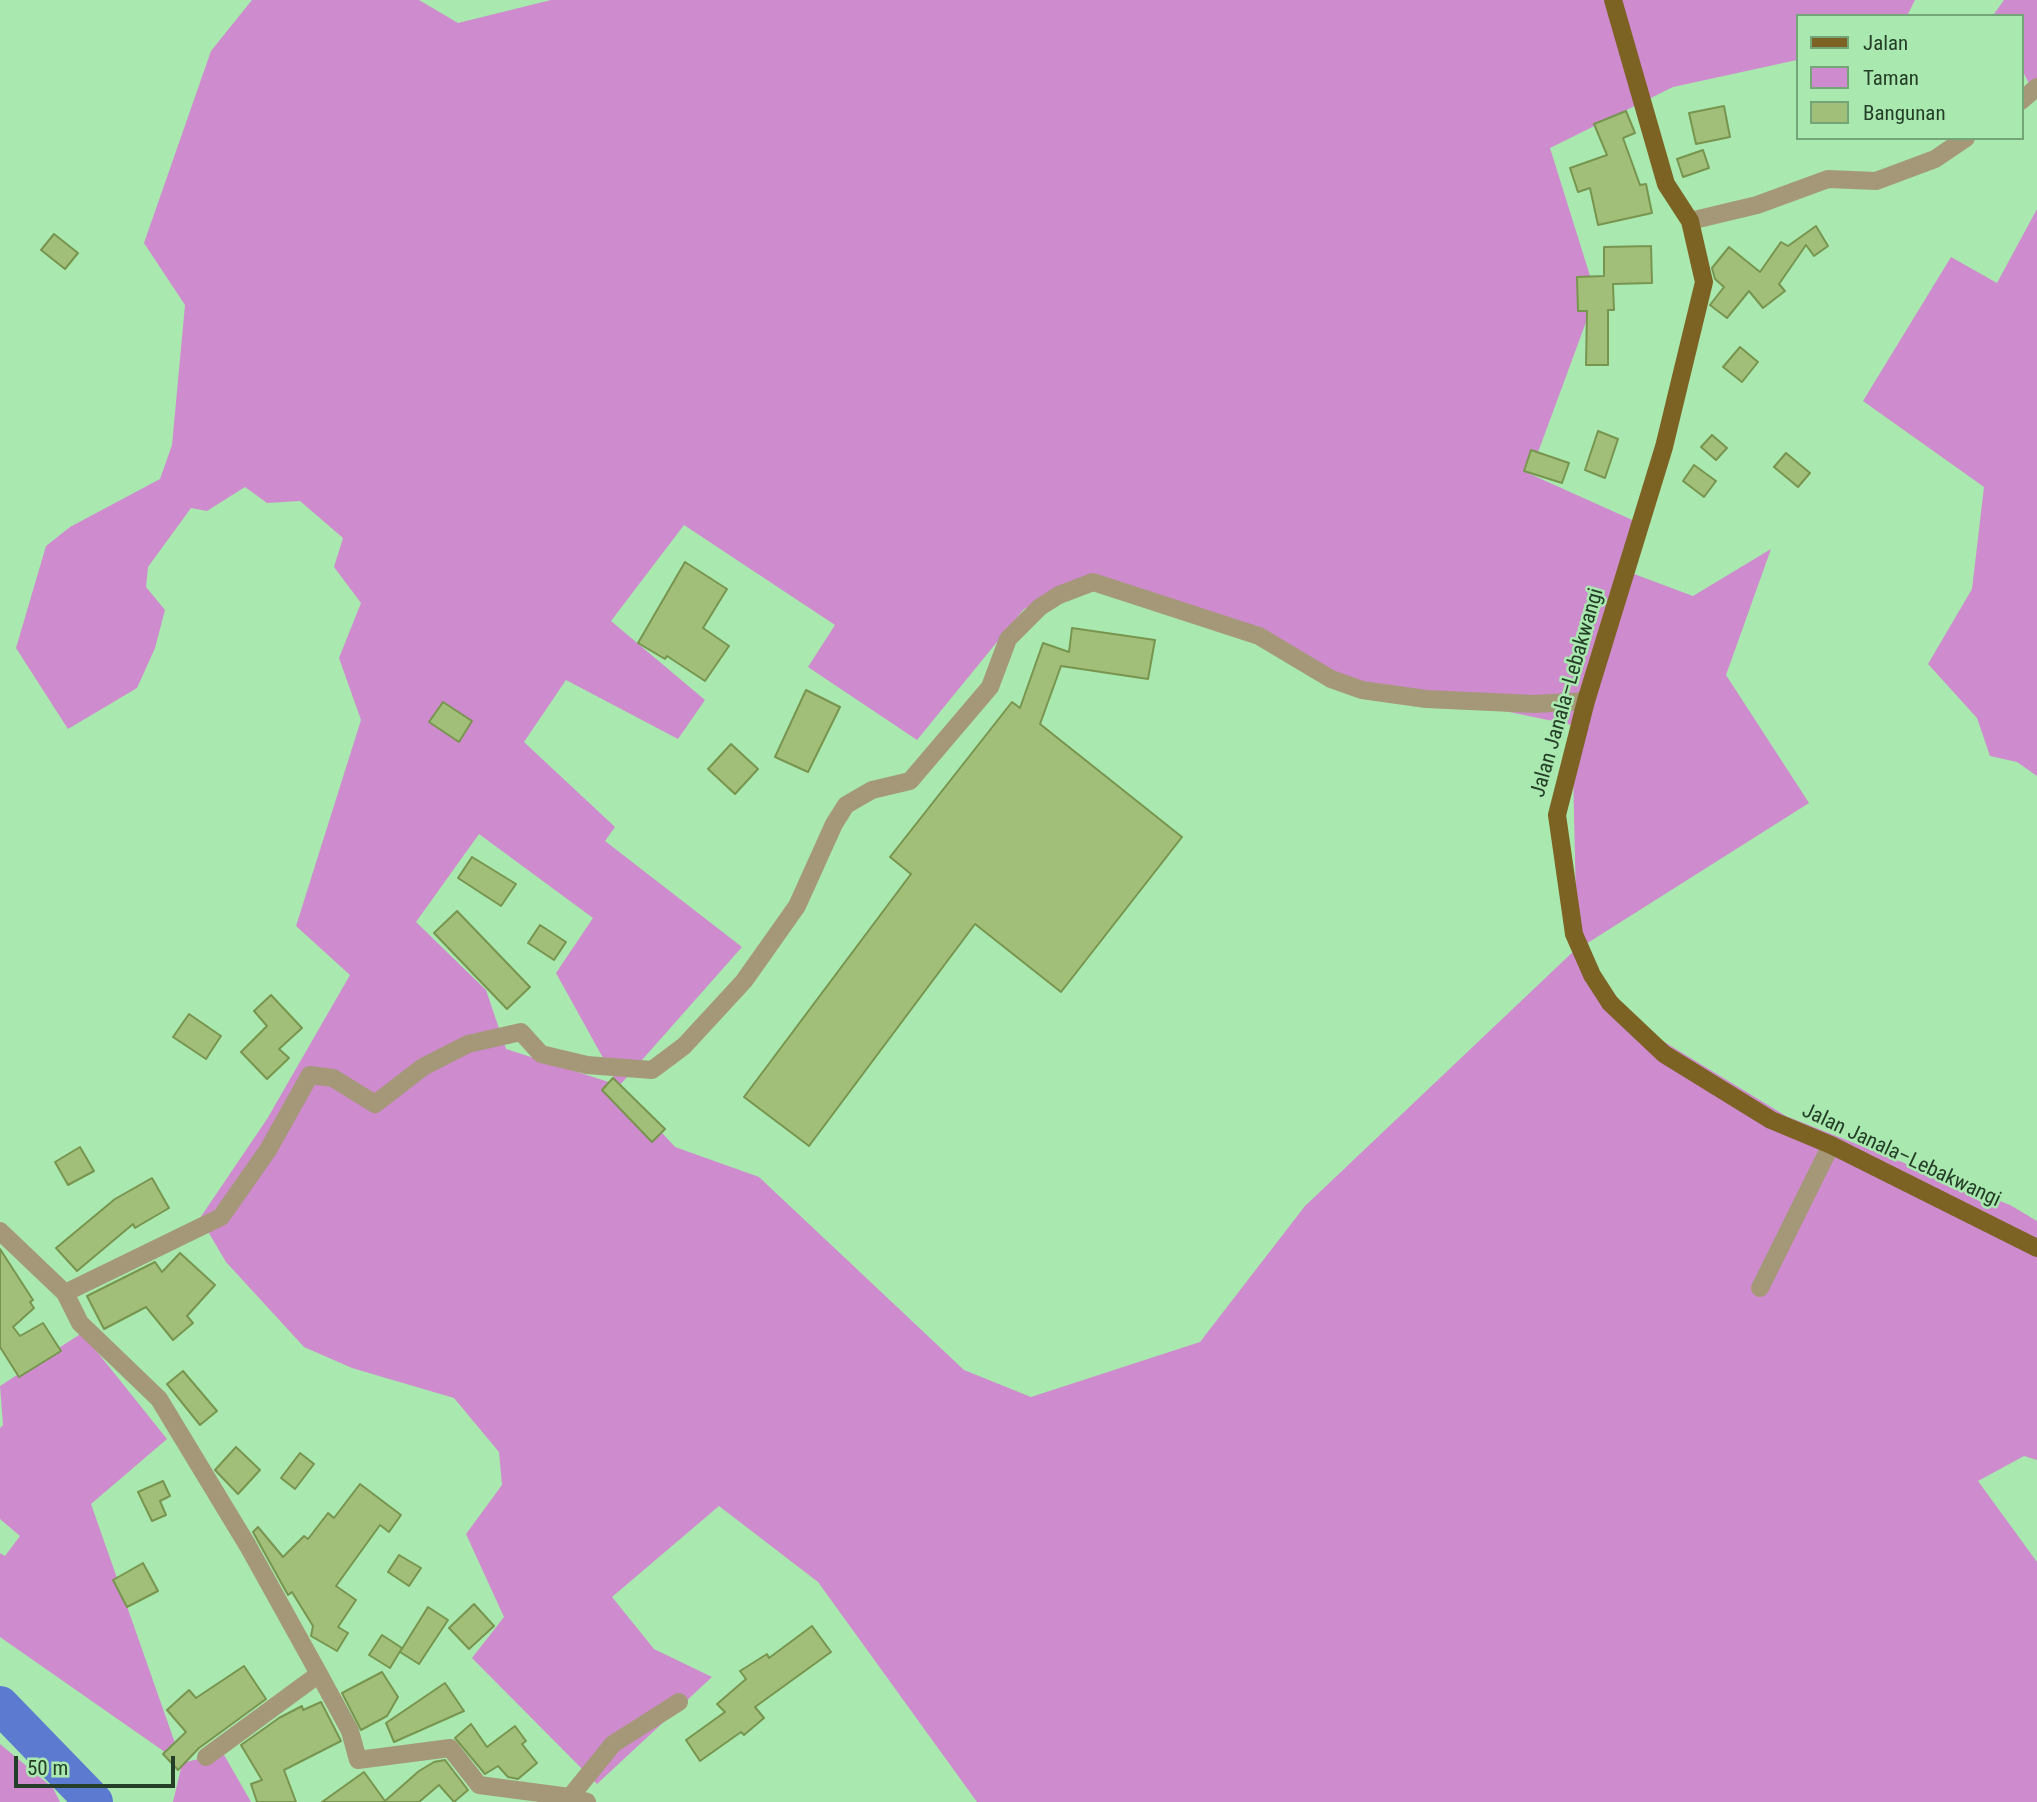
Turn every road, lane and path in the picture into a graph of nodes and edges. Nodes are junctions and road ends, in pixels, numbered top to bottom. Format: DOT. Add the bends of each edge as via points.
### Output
graph roads {
  1 [pos="1613,0"];
  2 [pos="2037,87"];
  3 [pos="2023,99"];
  4 [pos="1963,140"];
  5 [pos="1690,221"];
  6 [pos="1586,701"];
  7 [pos="1831,1145"];
  8 [pos="0,1231"];
  9 [pos="2037,1248"];
  10 [pos="1759,1288"];
  11 [pos="65,1293"];
  12 [pos="319,1674"];
  13 [pos="679,1702"];
  14 [pos="206,1757"];
  15 [pos="578,1799"];
  1 -- 5 [label="main road, Jalan Janala–Lebakwangi" via="1666,184"];
  2 -- 3 [label="street"];
  4 -- 5 [label="street" via="1935,159 1876,181 1828,179 1757,205"];
  5 -- 6 [label="main road, Jalan Janala–Lebakwangi" via="1704,282 1664,447"];
  6 -- 7 [label="main road, Jalan Janala–Lebakwangi" via="1558,816 1574,934 1592,975 1610,1003 1664,1054 1771,1120"];
  6 -- 11 [label="street" via="1534,704 1362,690 1331,679 1259,635 1093,582 1040,607 1008,639 990,687 910,781 872,790 846,805 797,906 744,982 684,1046 652,1070 587,1065 541,1054 521,1032 468,1044 423,1067 375,1104 333,1078 310,1074 268,1150 221,1217"];
  7 -- 9 [label="main road, Jalan Janala–Lebakwangi"];
  7 -- 10 [label="street"];
  8 -- 11 [label="street"];
  11 -- 12 [label="street" via="80,1323 159,1399"];
  12 -- 14 [label="street"];
  12 -- 15 [label="street" via="350,1731 358,1760 450,1748 479,1785"];
  13 -- 15 [label="street" via="613,1744"];
}
